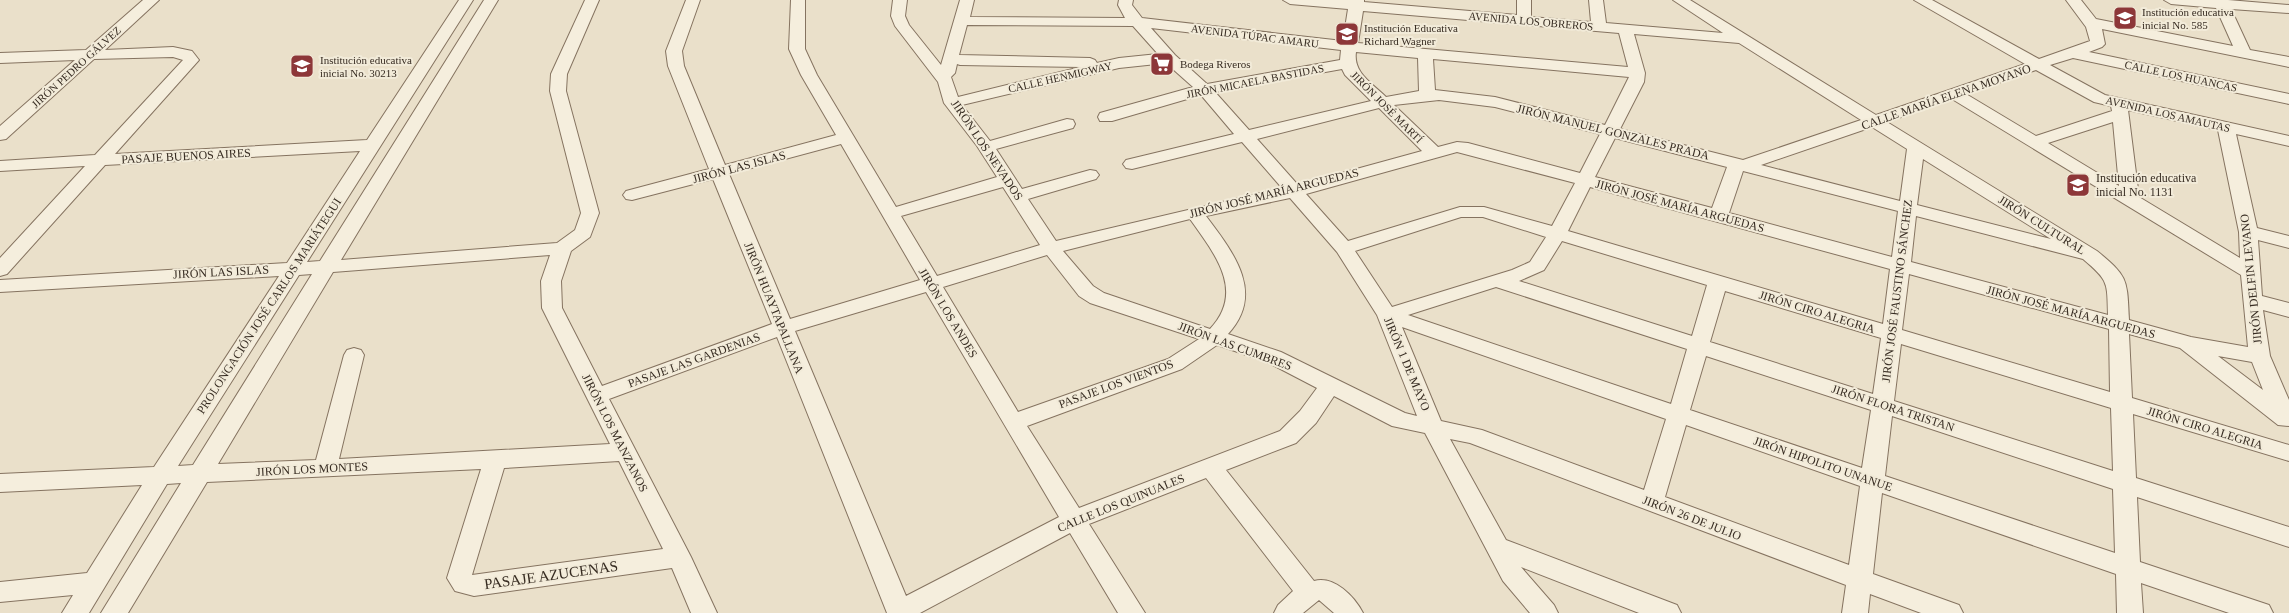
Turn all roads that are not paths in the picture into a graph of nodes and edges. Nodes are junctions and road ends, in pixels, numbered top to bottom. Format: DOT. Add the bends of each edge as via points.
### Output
graph roads {
  1 [pos="152,0"];
  2 [pos="466,0"];
  3 [pos="490,0"];
  4 [pos="592,0"];
  5 [pos="693,0"];
  6 [pos="798,0"];
  7 [pos="900,0"];
  8 [pos="967,0"];
  9 [pos="1126,0"];
  10 [pos="1290,0"];
  11 [pos="1524,0"];
  12 [pos="1596,0"];
  13 [pos="1680,0"];
  14 [pos="1920,0"];
  15 [pos="2073,0"];
  16 [pos="2171,0"];
  17 [pos="1357,3"];
  18 [pos="2222,4"];
  19 [pos="1448,7"];
  20 [pos="2289,8"];
  21 [pos="1524,20"];
  22 [pos="962,21"];
  23 [pos="1137,22"];
  24 [pos="2089,22"];
  25 [pos="1599,27"];
  26 [pos="1626,29"];
  27 [pos="1743,40"];
  28 [pos="1351,47"];
  29 [pos="1425,53"];
  30 [pos="2073,53"];
  31 [pos="2244,53"];
  32 [pos="89,55"];
  33 [pos="0,58"];
  34 [pos="1170,58"];
  35 [pos="960,60"];
  36 [pos="2289,62"];
  37 [pos="1119,63"];
  38 [pos="1347,63"];
  39 [pos="2039,65"];
  40 [pos="1637,72"];
  41 [pos="946,80"];
  42 [pos="1204,90"];
  43 [pos="1954,94"];
  44 [pos="1428,96"];
  45 [pos="2289,99"];
  46 [pos="952,103"];
  47 [pos="1382,103"];
  48 [pos="2119,109"];
  49 [pos="1106,116"];
  50 [pos="1874,121"];
  51 [pos="1067,124"];
  52 [pos="2226,127"];
  53 [pos="1609,131"];
  54 [pos="0,135"];
  55 [pos="1246,135"];
  56 [pos="846,138"];
  57 [pos="2289,141"];
  58 [pos="2034,142"];
  59 [pos="372,145"];
  60 [pos="986,147"];
  61 [pos="1916,148"];
  62 [pos="1433,152"];
  63 [pos="99,161"];
  64 [pos="1132,164"];
  65 [pos="1741,164"];
  66 [pos="0,166"];
  67 [pos="719,172"];
  68 [pos="1090,175"];
  69 [pos="1007,180"];
  70 [pos="1584,180"];
  71 [pos="1296,191"];
  72 [pos="632,195"];
  73 [pos="1018,196"];
  74 [pos="2130,200"];
  75 [pos="1908,208"];
  76 [pos="1195,213"];
  77 [pos="890,214"];
  78 [pos="1719,216"];
  79 [pos="2248,232"];
  80 [pos="1556,234"];
  81 [pos="2289,242"];
  82 [pos="562,248"];
  83 [pos="1052,248"];
  84 [pos="1344,248"];
  85 [pos="2090,255"];
  86 [pos="1900,266"];
  87 [pos="326,267"];
  88 [pos="294,268"];
  89 [pos="0,270"];
  90 [pos="2250,272"];
  91 [pos="1496,280"];
  92 [pos="1718,282"];
  93 [pos="930,284"];
  94 [pos="0,286"];
  95 [pos="2252,300"];
  96 [pos="2289,310"];
  97 [pos="1387,315"];
  98 [pos="2118,325"];
  99 [pos="782,328"];
  100 [pos="1891,334"];
  101 [pos="1215,338"];
  102 [pos="2187,343"];
  103 [pos="1699,345"];
  104 [pos="354,355"];
  105 [pos="2260,356"];
  106 [pos="1331,384"];
  107 [pos="596,396"];
  108 [pos="2122,403"];
  109 [pos="1882,404"];
  110 [pos="1678,415"];
  111 [pos="1013,422"];
  112 [pos="2287,423"];
  113 [pos="1433,428"];
  114 [pos="624,452"];
  115 [pos="2289,453"];
  116 [pos="495,460"];
  117 [pos="1210,467"];
  118 [pos="325,468"];
  119 [pos="198,474"];
  120 [pos="160,476"];
  121 [pos="1873,481"];
  122 [pos="0,483"];
  123 [pos="2125,483"];
  124 [pos="1652,502"];
  125 [pos="1074,520"];
  126 [pos="2289,537"];
  127 [pos="1497,547"];
  128 [pos="679,557"];
  129 [pos="2128,568"];
  130 [pos="1859,580"];
  131 [pos="95,582"];
  132 [pos="1313,591"];
  133 [pos="0,592"];
  134 [pos="76,613"];
  135 [pos="114,613"];
  136 [pos="704,613"];
  137 [pos="900,613"];
  138 [pos="1132,613"];
  139 [pos="1287,613"];
  140 [pos="1350,613"];
  141 [pos="1545,613"];
  142 [pos="1668,613"];
  143 [pos="1855,613"];
  144 [pos="1950,613"];
  145 [pos="2130,613"];
  146 [pos="2260,613"];
  1 -- 32 [label="street, JIRÓN PEDRO GÁLVEZ"];
  2 -- 59 [label="street, PROLONGACIÓN JOSÉ CARLOS MARIÁTEGUI"];
  3 -- 87 [label="street, PROLONGACIÓN JOSÉ CARLOS MARIÁTEGUI"];
  4 -- 82 [label="street" via="559,74 558,91 590,213 583,233"];
  5 -- 67 [label="street, JIRÓN HUAYTAPALLANA" via="674,51 676,66"];
  6 -- 56 [label="street, JIRÓN LOS ANDES" via="797,49"];
  7 -- 41 [label="street, JIRÓN LOS NEVADOS" via="898,16 902,26"];
  8 -- 22 [label="street"];
  9 -- 23 [label="street, JIRÓN 1 DE MAYO" via="1125,5"];
  10 -- 17 [label="street, AVENIDA LOS OBREROS"];
  11 -- 21 [label="street"];
  12 -- 25 [label="street"];
  13 -- 27 [label="street, JIRÓN CULTURAL"];
  14 -- 39 [label="street, AVENIDA LOS AMAUTAS"];
  15 -- 24 [label="street, CALLE MARÍA ELENA MOYANO"];
  16 -- 18 [label="street"];
  17 -- 19 [label="street, AVENIDA LOS OBREROS"];
  17 -- 28 [label="street, JIRÓN JOSÉ MARTÍ"];
  18 -- 20 [label="street"];
  18 -- 31 [label="street"];
  19 -- 21 [label="street, AVENIDA LOS OBREROS"];
  21 -- 25 [label="street, AVENIDA LOS OBREROS"];
  22 -- 23 [label="street, AVENIDA TÚPAC AMARU"];
  22 -- 41 [label="street"];
  23 -- 28 [label="street, AVENIDA TÚPAC AMARU"];
  23 -- 34 [label="street, JIRÓN 1 DE MAYO"];
  24 -- 30 [label="street, CALLE MARÍA ELENA MOYANO" via="2097,44"];
  24 -- 31 [label="street"];
  25 -- 26 [label="street, AVENIDA LOS OBREROS"];
  26 -- 27 [label="street, AVENIDA LOS OBREROS"];
  26 -- 40 [label="street"];
  27 -- 50 [label="street, JIRÓN CULTURAL"];
  28 -- 29 [label="street, AVENIDA TÚPAC AMARU"];
  28 -- 38 [label="street, JIRÓN JOSÉ MARTÍ"];
  29 -- 40 [label="street, AVENIDA TÚPAC AMARU"];
  29 -- 44 [label="street"];
  30 -- 39 [label="street, CALLE MARÍA ELENA MOYANO"];
  30 -- 45 [label="street, CALLE LOS HUANCAS"];
  31 -- 36 [label="street"];
  32 -- 33 [label="street"];
  32 -- 54 [label="street, JIRÓN PEDRO GÁLVEZ"];
  32 -- 63 [label="street" via="173,52 187,54 191,60"];
  34 -- 37 [label="street, CALLE HENMIGWAY"];
  34 -- 42 [label="street, JIRÓN 1 DE MAYO"];
  35 -- 37 [label="street"];
  37 -- 46 [label="street, CALLE HENMIGWAY"];
  38 -- 42 [label="street, JIRÓN MICAELA BASTIDAS"];
  38 -- 47 [label="street, JIRÓN JOSÉ MARTÍ" via="1351,72"];
  39 -- 43 [label="street, CALLE MARÍA ELENA MOYANO"];
  39 -- 48 [label="street, AVENIDA LOS AMAUTAS"];
  40 -- 53 [label="street" via="1636,82"];
  41 -- 46 [label="street, JIRÓN LOS NEVADOS"];
  42 -- 49 [label="street, JIRÓN MICAELA BASTIDAS"];
  42 -- 55 [label="street, JIRÓN 1 DE MAYO"];
  43 -- 50 [label="street, CALLE MARÍA ELENA MOYANO"];
  43 -- 58 [label="street"];
  44 -- 47 [label="street, JIRÓN MANUEL GONZALES PRADA"];
  44 -- 53 [label="street, JIRÓN MANUEL GONZALES PRADA" via="1495,102"];
  46 -- 60 [label="street, JIRÓN LOS NEVADOS"];
  47 -- 55 [label="street, JIRÓN MANUEL GONZALES PRADA"];
  47 -- 62 [label="street, JIRÓN JOSÉ MARTÍ"];
  48 -- 52 [label="street, AVENIDA LOS AMAUTAS"];
  48 -- 58 [label="street"];
  48 -- 74 [label="street"];
  50 -- 61 [label="street, JIRÓN CULTURAL"];
  50 -- 65 [label="street, CALLE MARÍA ELENA MOYANO"];
  51 -- 60 [label="street"];
  52 -- 57 [label="street, AVENIDA LOS AMAUTAS"];
  52 -- 79 [label="street, JIRÓN DELFIN LEVANO"];
  53 -- 65 [label="street, JIRÓN MANUEL GONZALES PRADA"];
  53 -- 70 [label="street"];
  55 -- 64 [label="street, JIRÓN MANUEL GONZALES PRADA"];
  55 -- 71 [label="street, JIRÓN 1 DE MAYO"];
  56 -- 67 [label="street, JIRÓN LAS ISLAS"];
  56 -- 77 [label="street, JIRÓN LOS ANDES"];
  58 -- 74 [label="street"];
  59 -- 63 [label="street, PASAJE BUENOS AIRES"];
  59 -- 88 [label="street, PROLONGACIÓN JOSÉ CARLOS MARIÁTEGUI"];
  60 -- 69 [label="street, JIRÓN LOS NEVADOS"];
  61 -- 75 [label="street, JIRÓN JOSÉ FAUSTINO SÁNCHEZ"];
  61 -- 85 [label="street, JIRÓN CULTURAL"];
  62 -- 70 [label="street, JIRÓN JOSÉ MARÍA ARGUEDAS" via="1468,148"];
  62 -- 71 [label="street, JIRÓN JOSÉ MARÍA ARGUEDAS"];
  63 -- 66 [label="street, PASAJE BUENOS AIRES"];
  63 -- 89 [label="street"];
  65 -- 75 [label="street, JIRÓN MANUEL GONZALES PRADA"];
  65 -- 78 [label="street"];
  67 -- 72 [label="street, JIRÓN LAS ISLAS"];
  67 -- 99 [label="street, JIRÓN HUAYTAPALLANA"];
  68 -- 73 [label="street"];
  69 -- 73 [label="street, JIRÓN LOS NEVADOS"];
  69 -- 77 [label="street"];
  70 -- 78 [label="street, JIRÓN JOSÉ MARÍA ARGUEDAS"];
  70 -- 80 [label="street"];
  71 -- 76 [label="street, JIRÓN JOSÉ MARÍA ARGUEDAS"];
  71 -- 84 [label="street, JIRÓN 1 DE MAYO"];
  73 -- 83 [label="street, JIRÓN LOS NEVADOS"];
  74 -- 90 [label="street"];
  75 -- 85 [label="street, JIRÓN MANUEL GONZALES PRADA"];
  75 -- 86 [label="street, JIRÓN JOSÉ FAUSTINO SÁNCHEZ"];
  76 -- 83 [label="street, JIRÓN JOSÉ MARÍA ARGUEDAS"];
  76 -- 101 [label="street, PASAJE LOS VIENTOS" via="1227,260 1237,295 1234,310"];
  77 -- 93 [label="street, JIRÓN LOS ANDES"];
  78 -- 86 [label="street, JIRÓN JOSÉ MARÍA ARGUEDAS"];
  79 -- 81 [label="street"];
  79 -- 90 [label="street, JIRÓN DELFIN LEVANO"];
  80 -- 84 [label="street, JIRÓN CIRO ALEGRIA" via="1471,210"];
  80 -- 91 [label="street" via="1537,266"];
  80 -- 92 [label="street, JIRÓN CIRO ALEGRIA"];
  82 -- 87 [label="street, JIRÓN LAS ISLAS"];
  82 -- 107 [label="street, JIRÓN LOS MANZANOS" via="551,281 552,308"];
  83 -- 93 [label="street, PASAJE LAS GARDENIAS"];
  83 -- 101 [label="street, JIRÓN LAS CUMBRES" via="1086,291 1097,298"];
  84 -- 97 [label="street, JIRÓN 1 DE MAYO"];
  85 -- 98 [label="street, JIRÓN CULTURAL" via="2109,271 2117,284"];
  86 -- 98 [label="street, JIRÓN JOSÉ MARÍA ARGUEDAS"];
  86 -- 100 [label="street, JIRÓN JOSÉ FAUSTINO SÁNCHEZ"];
  87 -- 88 [label="street, JIRÓN LAS ISLAS"];
  87 -- 119 [label="street, PROLONGACIÓN JOSÉ CARLOS MARIÁTEGUI"];
  88 -- 94 [label="street, JIRÓN LAS ISLAS"];
  88 -- 120 [label="street, PROLONGACIÓN JOSÉ CARLOS MARIÁTEGUI"];
  90 -- 95 [label="street, JIRÓN DELFIN LEVANO"];
  91 -- 97 [label="street"];
  91 -- 103 [label="street, JIRÓN FLORA TRISTAN"];
  92 -- 100 [label="street, JIRÓN CIRO ALEGRIA"];
  92 -- 103 [label="street"];
  93 -- 99 [label="street, PASAJE LAS GARDENIAS"];
  93 -- 111 [label="street, JIRÓN LOS ANDES"];
  95 -- 96 [label="street"];
  95 -- 105 [label="street, JIRÓN DELFIN LEVANO"];
  97 -- 110 [label="street, JIRÓN HIPOLITO UNANUE"];
  97 -- 113 [label="street, JIRÓN 1 DE MAYO"];
  98 -- 102 [label="street, JIRÓN JOSÉ MARÍA ARGUEDAS"];
  98 -- 108 [label="street, JIRÓN CULTURAL"];
  99 -- 107 [label="street, PASAJE LAS GARDENIAS"];
  99 -- 137 [label="street, JIRÓN HUAYTAPALLANA"];
  100 -- 108 [label="street, JIRÓN CIRO ALEGRIA"];
  100 -- 109 [label="street, JIRÓN JOSÉ FAUSTINO SÁNCHEZ"];
  101 -- 106 [label="street, JIRÓN LAS CUMBRES" via="1274,357"];
  101 -- 111 [label="street, PASAJE LOS VIENTOS" via="1194,355 1175,364"];
  102 -- 105 [label="street"];
  102 -- 112 [label="street, JIRÓN JOSÉ MARÍA ARGUEDAS"];
  103 -- 109 [label="street, JIRÓN FLORA TRISTAN"];
  103 -- 110 [label="street"];
  104 -- 118 [label="street"];
  105 -- 112 [label="street, JIRÓN DELFIN LEVANO"];
  106 -- 113 [label="street, JIRÓN LAS CUMBRES" via="1400,420"];
  106 -- 117 [label="street, CALLE LOS QUINUALES" via="1308,417 1288,437"];
  107 -- 114 [label="street, JIRÓN LOS MANZANOS"];
  108 -- 115 [label="street, JIRÓN CIRO ALEGRIA"];
  108 -- 123 [label="street, JIRÓN CULTURAL"];
  109 -- 121 [label="street, JIRÓN JOSÉ FAUSTINO SÁNCHEZ"];
  109 -- 123 [label="street, JIRÓN FLORA TRISTAN"];
  110 -- 121 [label="street, JIRÓN HIPOLITO UNANUE"];
  110 -- 124 [label="street"];
  111 -- 125 [label="street, JIRÓN LOS ANDES"];
  113 -- 124 [label="street, JIRÓN 26 DE JULIO" via="1474,436"];
  113 -- 127 [label="street, JIRÓN 1 DE MAYO"];
  114 -- 116 [label="street, JIRÓN LOS MONTES"];
  114 -- 128 [label="street, JIRÓN LOS MANZANOS"];
  116 -- 118 [label="street, JIRÓN LOS MONTES"];
  116 -- 128 [label="street, PASAJE AZUCENAS" via="459,578 464,584 474,586"];
  117 -- 125 [label="street, CALLE LOS QUINUALES"];
  117 -- 132 [label="street"];
  118 -- 119 [label="street, JIRÓN LOS MONTES"];
  119 -- 120 [label="street, JIRÓN LOS MONTES"];
  119 -- 135 [label="street, PROLONGACIÓN JOSÉ CARLOS MARIÁTEGUI"];
  120 -- 122 [label="street, JIRÓN LOS MONTES"];
  120 -- 131 [label="street, PROLONGACIÓN JOSÉ CARLOS MARIÁTEGUI"];
  121 -- 129 [label="street, JIRÓN HIPOLITO UNANUE"];
  121 -- 130 [label="street, JIRÓN JOSÉ FAUSTINO SÁNCHEZ"];
  123 -- 126 [label="street, JIRÓN FLORA TRISTAN"];
  123 -- 129 [label="street, JIRÓN CULTURAL"];
  124 -- 130 [label="street, JIRÓN 26 DE JULIO"];
  125 -- 137 [label="street, CALLE LOS QUINUALES"];
  125 -- 138 [label="street, JIRÓN LOS ANDES"];
  127 -- 141 [label="street, JIRÓN 1 DE MAYO" via="1512,574"];
  127 -- 142 [label="street"];
  128 -- 136 [label="street, JIRÓN LOS MANZANOS"];
  129 -- 145 [label="street, JIRÓN CULTURAL"];
  129 -- 146 [label="street, JIRÓN HIPOLITO UNANUE"];
  130 -- 143 [label="street, JIRÓN JOSÉ FAUSTINO SÁNCHEZ"];
  130 -- 144 [label="street, JIRÓN 26 DE JULIO"];
  131 -- 133 [label="street"];
  131 -- 134 [label="street, PROLONGACIÓN JOSÉ CARLOS MARIÁTEGUI"];
  132 -- 139 [label="street"];
  132 -- 140 [label="street" via="1335,596"];
}
